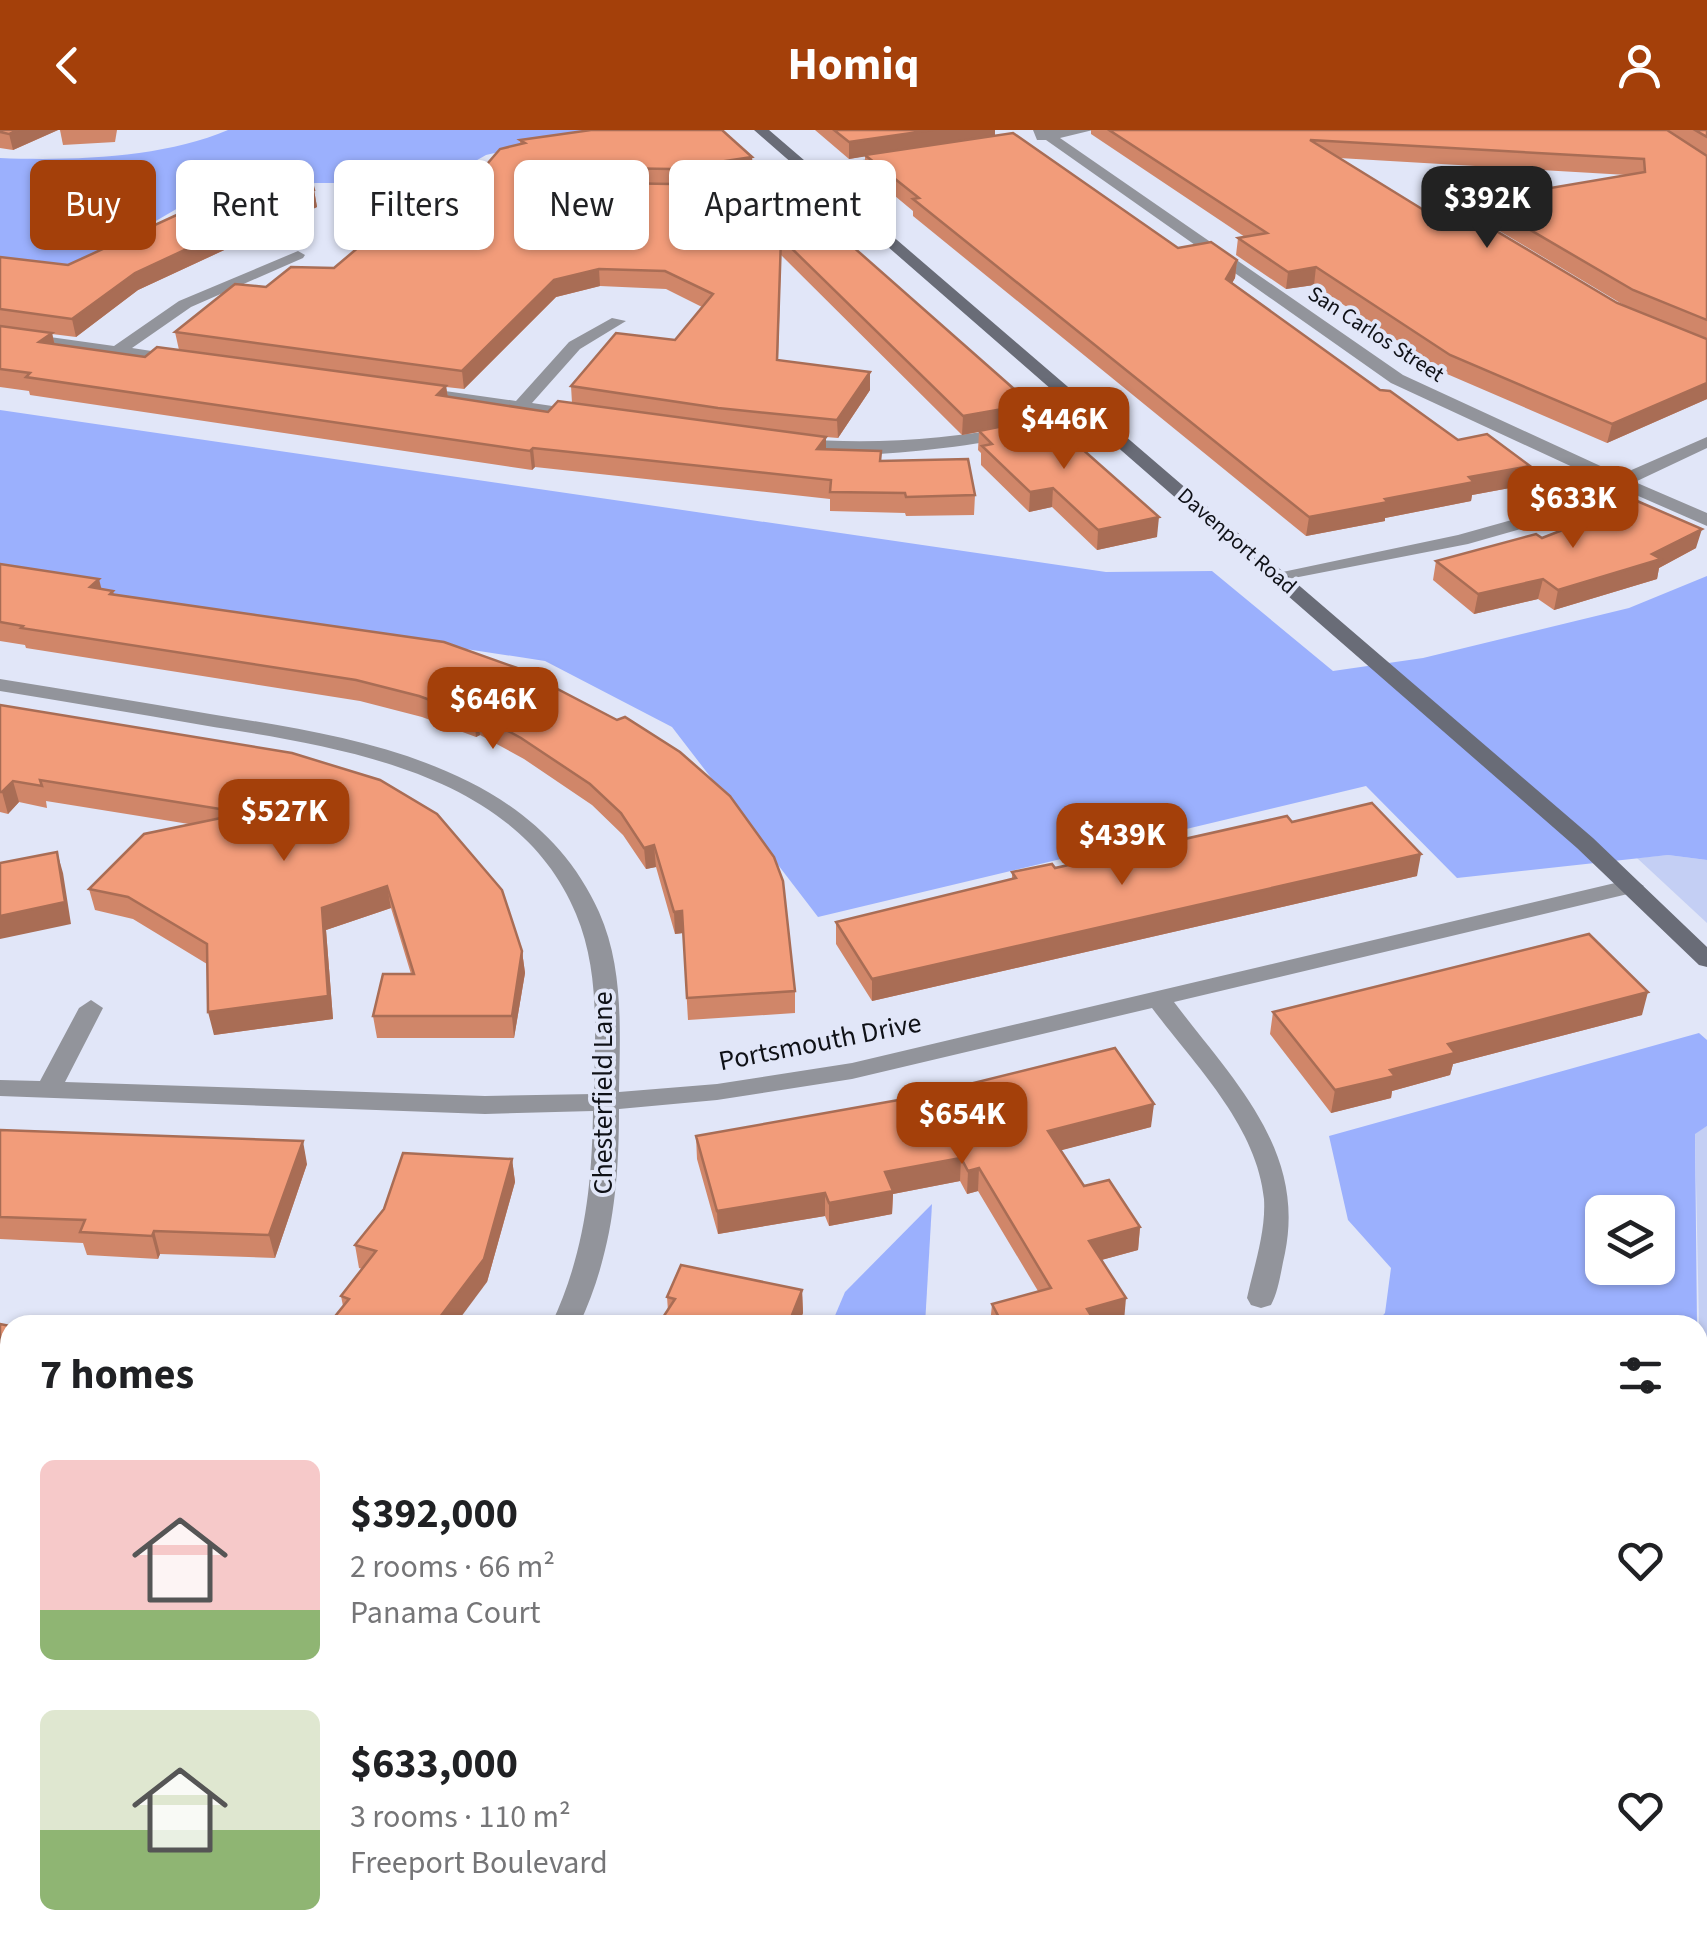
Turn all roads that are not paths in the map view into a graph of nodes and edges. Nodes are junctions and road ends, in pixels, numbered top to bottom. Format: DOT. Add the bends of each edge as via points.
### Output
graph roads {
  1 [pos="761,130"];
  2 [pos="1086,130"];
  3 [pos="1039,135"];
  4 [pos="920,155"];
  5 [pos="796,160"];
  6 [pos="888,160"];
  7 [pos="1440,188"];
  8 [pos="1492,237"];
  9 [pos="896,246"];
  10 [pos="298,256"];
  11 [pos="618,321"];
  12 [pos="0,335"];
  13 [pos="116,351"];
  14 [pos="193,362"];
  15 [pos="404,391"];
  16 [pos="520,407"];
  17 [pos="596,417"];
  18 [pos="1094,417"];
  19 [pos="769,440"];
  20 [pos="1707,442"];
  21 [pos="1620,482"];
  22 [pos="1707,520"];
  23 [pos="1280,578"];
  24 [pos="0,685"];
  25 [pos="1632,886"];
  26 [pos="1707,960"];
  27 [pos="1157,997"];
  28 [pos="91,1008"];
  29 [pos="0,1088"];
  30 [pos="48,1090"];
  31 [pos="606,1102"];
  32 [pos="1261,1298"];
  33 [pos="570,1315"];
  1 -- 5 [label="street, Davenport Road"];
  2 -- 3 [label="street"];
  3 -- 21 [label="street, San Carlos Street" via="1387,372"];
  4 -- 6 [label="street"];
  7 -- 8 [label="street" via="1436,196 1444,208"];
  9 -- 18 [label="street, Davenport Road"];
  10 -- 13 [label="street" via="184,304"];
  11 -- 16 [label="street" via="591,330 566,350"];
  12 -- 13 [label="street"];
  13 -- 14 [label="street"];
  15 -- 16 [label="street"];
  16 -- 17 [label="street"];
  18 -- 19 [label="street" via="908,449"];
  18 -- 23 [label="street, Davenport Road"];
  20 -- 21 [label="street"];
  21 -- 22 [label="street, San Carlos Street"];
  21 -- 23 [label="street" via="1514,526"];
  23 -- 25 [label="street, Davenport Road"];
  24 -- 31 [label="street, Chesterfield Lane" via="376,751 436,772 502,810 553,858 586,910 608,1012"];
  25 -- 26 [label="street, Davenport Road"];
  25 -- 27 [label="street, Portsmouth Drive"];
  27 -- 31 [label="street, Portsmouth Drive" via="852,1071"];
  27 -- 32 [label="street" via="1249,1126 1275,1179 1278,1204"];
  28 -- 30 [label="street"];
  29 -- 30 [label="street, Portsmouth Drive"];
  30 -- 31 [label="street, Portsmouth Drive" via="418,1104"];
  31 -- 33 [label="street, Chesterfield Lane" via="603,1218"];
}
